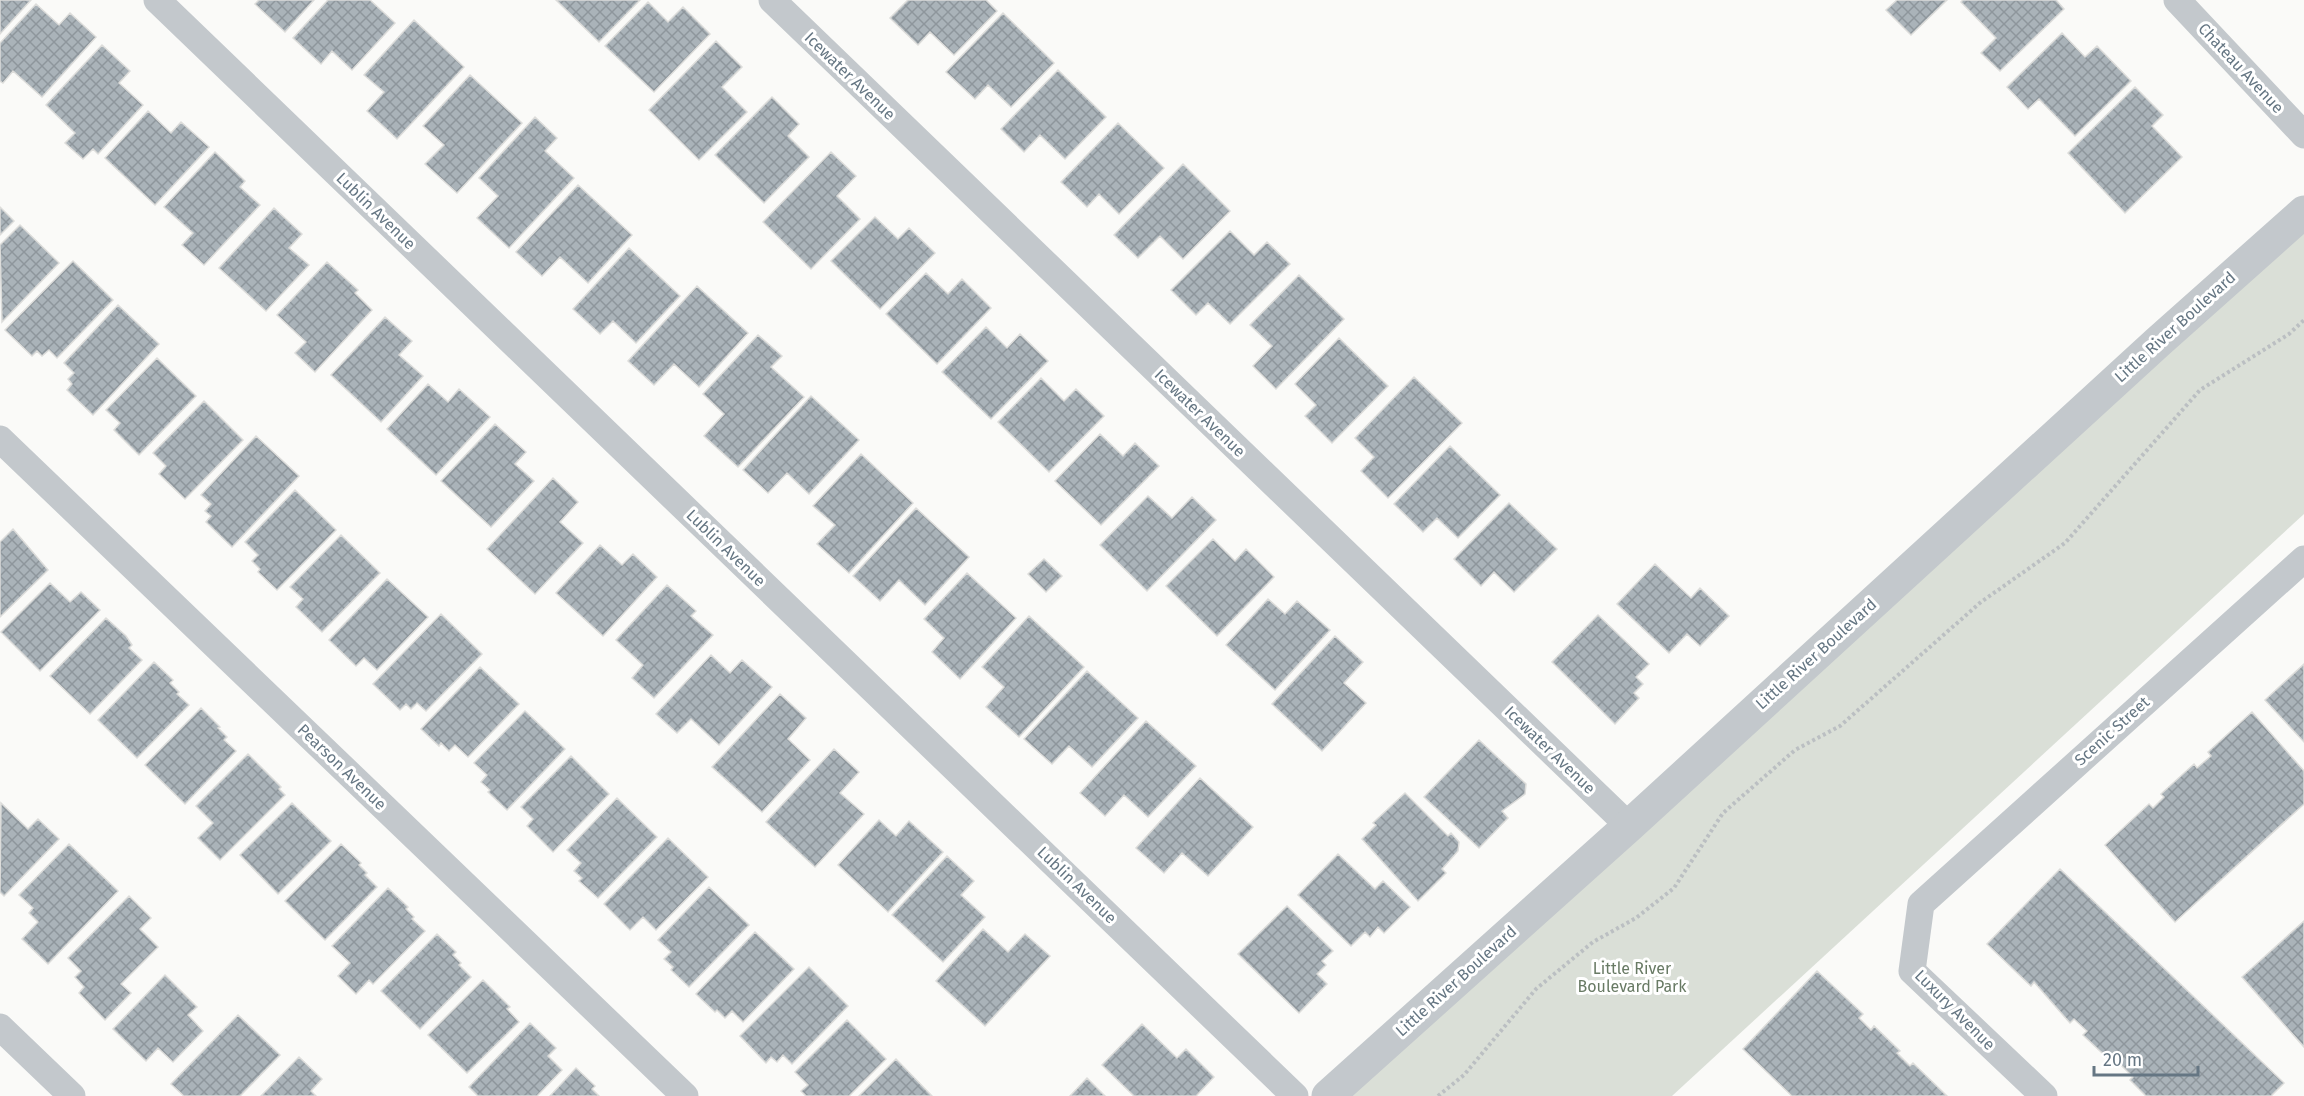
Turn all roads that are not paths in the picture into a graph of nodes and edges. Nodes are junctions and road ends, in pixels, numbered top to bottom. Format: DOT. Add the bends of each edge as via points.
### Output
graph roads {
  1 [pos="157,0"];
  2 [pos="772,0"];
  3 [pos="2177,0"];
  4 [pos="2304,135"];
  5 [pos="2304,212"];
  6 [pos="0,439"];
  7 [pos="2304,558"];
  8 [pos="1629,826"];
  9 [pos="1921,904"];
  10 [pos="0,1027"];
  11 [pos="72,1096"];
  12 [pos="685,1096"];
  13 [pos="1295,1096"];
  14 [pos="1328,1096"];
  15 [pos="2044,1096"];
  1 -- 13 [label="street, Lublin Avenue"];
  2 -- 8 [label="street, Icewater Avenue"];
  3 -- 4 [label="street, Chateau Avenue"];
  5 -- 8 [label="street, Little River Boulevard"];
  6 -- 12 [label="street, Pearson Avenue"];
  7 -- 9 [label="street, Scenic Street"];
  8 -- 14 [label="street, Little River Boulevard"];
  9 -- 15 [label="street, Luxury Avenue" via="1912,971"];
  10 -- 11 [label="street"];
}
